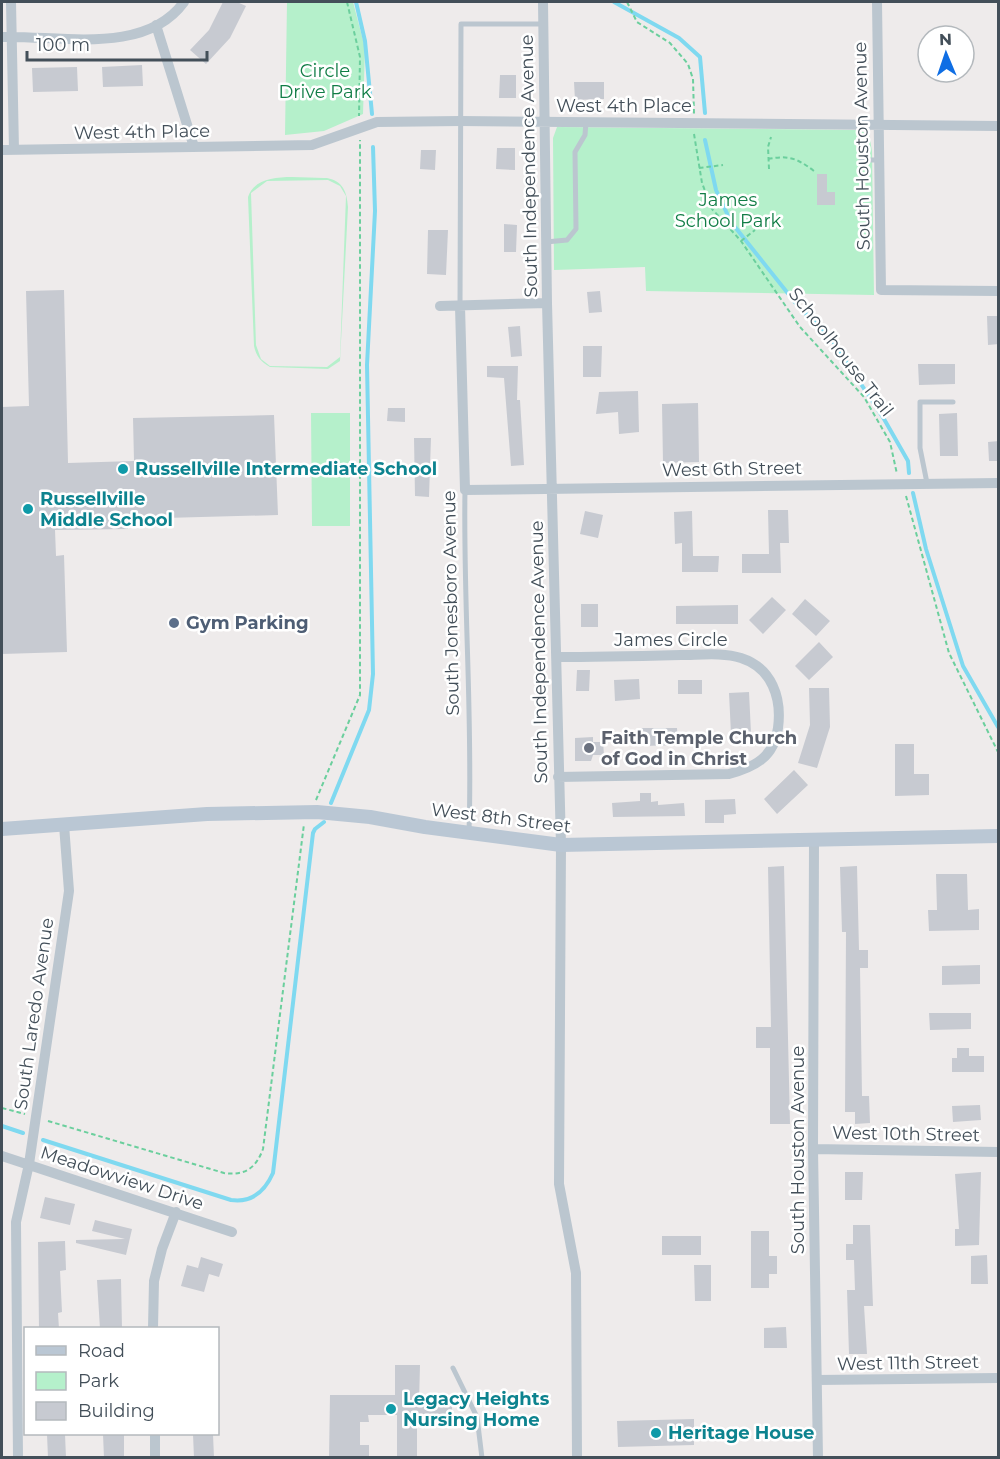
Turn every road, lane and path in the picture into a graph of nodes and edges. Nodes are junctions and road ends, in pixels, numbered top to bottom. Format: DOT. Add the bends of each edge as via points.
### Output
graph roads {
  1 [pos="11,2"];
  2 [pos="184,2"];
  3 [pos="347,2"];
  4 [pos="543,2"];
  5 [pos="877,2"];
  6 [pos="628,4"];
  7 [pos="543,24"];
  8 [pos="156,25"];
  9 [pos="6,37"];
  10 [pos="460,121"];
  11 [pos="544,122"];
  12 [pos="586,122"];
  13 [pos="694,123"];
  14 [pos="879,124"];
  15 [pos="999,126"];
  16 [pos="360,129"];
  17 [pos="771,137"];
  18 [pos="194,147"];
  19 [pos="2,150"];
  20 [pos="14,150"];
  21 [pos="768,159"];
  22 [pos="861,160"];
  23 [pos="879,160"];
  24 [pos="723,165"];
  25 [pos="699,168"];
  26 [pos="769,169"];
  27 [pos="813,171"];
  28 [pos="755,230"];
  29 [pos="741,241"];
  30 [pos="546,242"];
  31 [pos="999,291"];
  32 [pos="547,303"];
  33 [pos="440,306"];
  34 [pos="460,306"];
  35 [pos="952,402"];
  36 [pos="927,483"];
  37 [pos="999,483"];
  38 [pos="902,484"];
  39 [pos="552,487"];
  40 [pos="465,490"];
  41 [pos="556,657"];
  42 [pos="999,753"];
  43 [pos="558,777"];
  44 [pos="310,812"];
  45 [pos="64,825"];
  46 [pos="2,829"];
  47 [pos="469,833"];
  48 [pos="999,836"];
  49 [pos="814,842"];
  50 [pos="561,845"];
  51 [pos="2,1108"];
  52 [pos="36,1118"];
  53 [pos="813,1149"];
  54 [pos="999,1152"];
  55 [pos="2,1156"];
  56 [pos="29,1164"];
  57 [pos="176,1212"];
  58 [pos="232,1232"];
  59 [pos="153,1327"];
  60 [pos="453,1368"];
  61 [pos="999,1378"];
  62 [pos="817,1380"];
  63 [pos="155,1435"];
  64 [pos="18,1458"];
  65 [pos="155,1458"];
  66 [pos="482,1458"];
  67 [pos="577,1458"];
  68 [pos="818,1458"];
  1 -- 9 [label="street"];
  2 -- 8 [label="street" via="167,20"];
  3 -- 16 [label="path" via="360,57"];
  4 -- 7 [label="street, South Independence Avenue"];
  5 -- 14 [label="street, South Houston Avenue"];
  6 -- 13 [label="path, Schoolhouse Trail" via="637,22 679,50 688,64 693,79"];
  7 -- 10 [label="lane, South Independence Avenue" via="461,24"];
  7 -- 11 [label="street, South Independence Avenue"];
  8 -- 9 [label="street" via="143,32 104,39"];
  8 -- 18 [label="street"];
  9 -- 20 [label="street"];
  10 -- 11 [label="street, West 4th Place"];
  10 -- 16 [label="street, West 4th Place" via="377,123"];
  10 -- 34 [label="lane, South Jonesboro Avenue"];
  11 -- 12 [label="street, West 4th Place"];
  11 -- 30 [label="street, South Independence Avenue"];
  12 -- 13 [label="street, West 4th Place"];
  12 -- 30 [label="lane" via="585,135 575,152 576,228 567,240"];
  13 -- 14 [label="street, West 4th Place"];
  13 -- 25 [label="path, Schoolhouse Trail"];
  14 -- 15 [label="street, West 4th Place"];
  14 -- 23 [label="street, South Houston Avenue"];
  16 -- 18 [label="street, West 4th Place" via="312,145"];
  16 -- 44 [label="path" via="360,695"];
  17 -- 21 [label="path"];
  18 -- 20 [label="street, West 4th Place"];
  19 -- 20 [label="street, West 4th Place"];
  21 -- 26 [label="path"];
  21 -- 27 [label="path" via="800,159"];
  22 -- 23 [label="lane"];
  23 -- 31 [label="street, South Houston Avenue" via="881,290"];
  24 -- 25 [label="path"];
  25 -- 29 [label="path, Schoolhouse Trail" via="712,209"];
  28 -- 29 [label="path"];
  29 -- 38 [label="path, Schoolhouse Trail" via="796,322 864,397 888,436"];
  30 -- 32 [label="street, South Independence Avenue"];
  32 -- 34 [label="street"];
  32 -- 39 [label="street, South Independence Avenue"];
  33 -- 34 [label="street"];
  34 -- 40 [label="street, South Jonesboro Avenue"];
  35 -- 36 [label="lane" via="920,402 920,448"];
  36 -- 37 [label="street, West 6th Street"];
  36 -- 38 [label="street, West 6th Street"];
  38 -- 39 [label="street, West 6th Street"];
  38 -- 42 [label="path, Schoolhouse Trail" via="949,653"];
  39 -- 40 [label="street, West 6th Street"];
  39 -- 41 [label="street, South Independence Avenue"];
  40 -- 47 [label="lane, South Jonesboro Avenue" via="464,569 472,753"];
  41 -- 43 [label="street, South Independence Avenue"];
  41 -- 43 [label="street, James Circle" via="740,657 767,675 776,690 780,711 772,750 758,765 746,770 729,774"];
  43 -- 50 [label="street, South Independence Avenue"];
  44 -- 45 [label="street, West 8th Street" via="207,814"];
  44 -- 47 [label="street, West 8th Street" via="370,816"];
  44 -- 52 [label="path" via="303,826 263,1149 255,1164 239,1175 224,1173"];
  45 -- 46 [label="street, West 8th Street"];
  45 -- 52 [label="street, South Laredo Avenue" via="69,891"];
  47 -- 50 [label="street, West 8th Street"];
  48 -- 49 [label="street, West 8th Street"];
  49 -- 50 [label="street, West 8th Street"];
  49 -- 53 [label="street, South Houston Avenue"];
  50 -- 67 [label="street, South Independence Avenue" via="559,1184 576,1273"];
  51 -- 52 [label="path"];
  52 -- 56 [label="street, South Laredo Avenue"];
  53 -- 54 [label="street, West 10th Street"];
  53 -- 62 [label="street, South Houston Avenue"];
  55 -- 56 [label="street, Meadowview Drive"];
  56 -- 57 [label="street, Meadowview Drive"];
  56 -- 64 [label="street, South Laredo Avenue" via="15,1222"];
  57 -- 58 [label="street, Meadowview Drive"];
  57 -- 59 [label="street" via="154,1281"];
  60 -- 66 [label="lane" via="477,1417"];
  61 -- 62 [label="street, West 11th Street"];
  62 -- 68 [label="street, South Houston Avenue"];
  63 -- 65 [label="street"];
}
